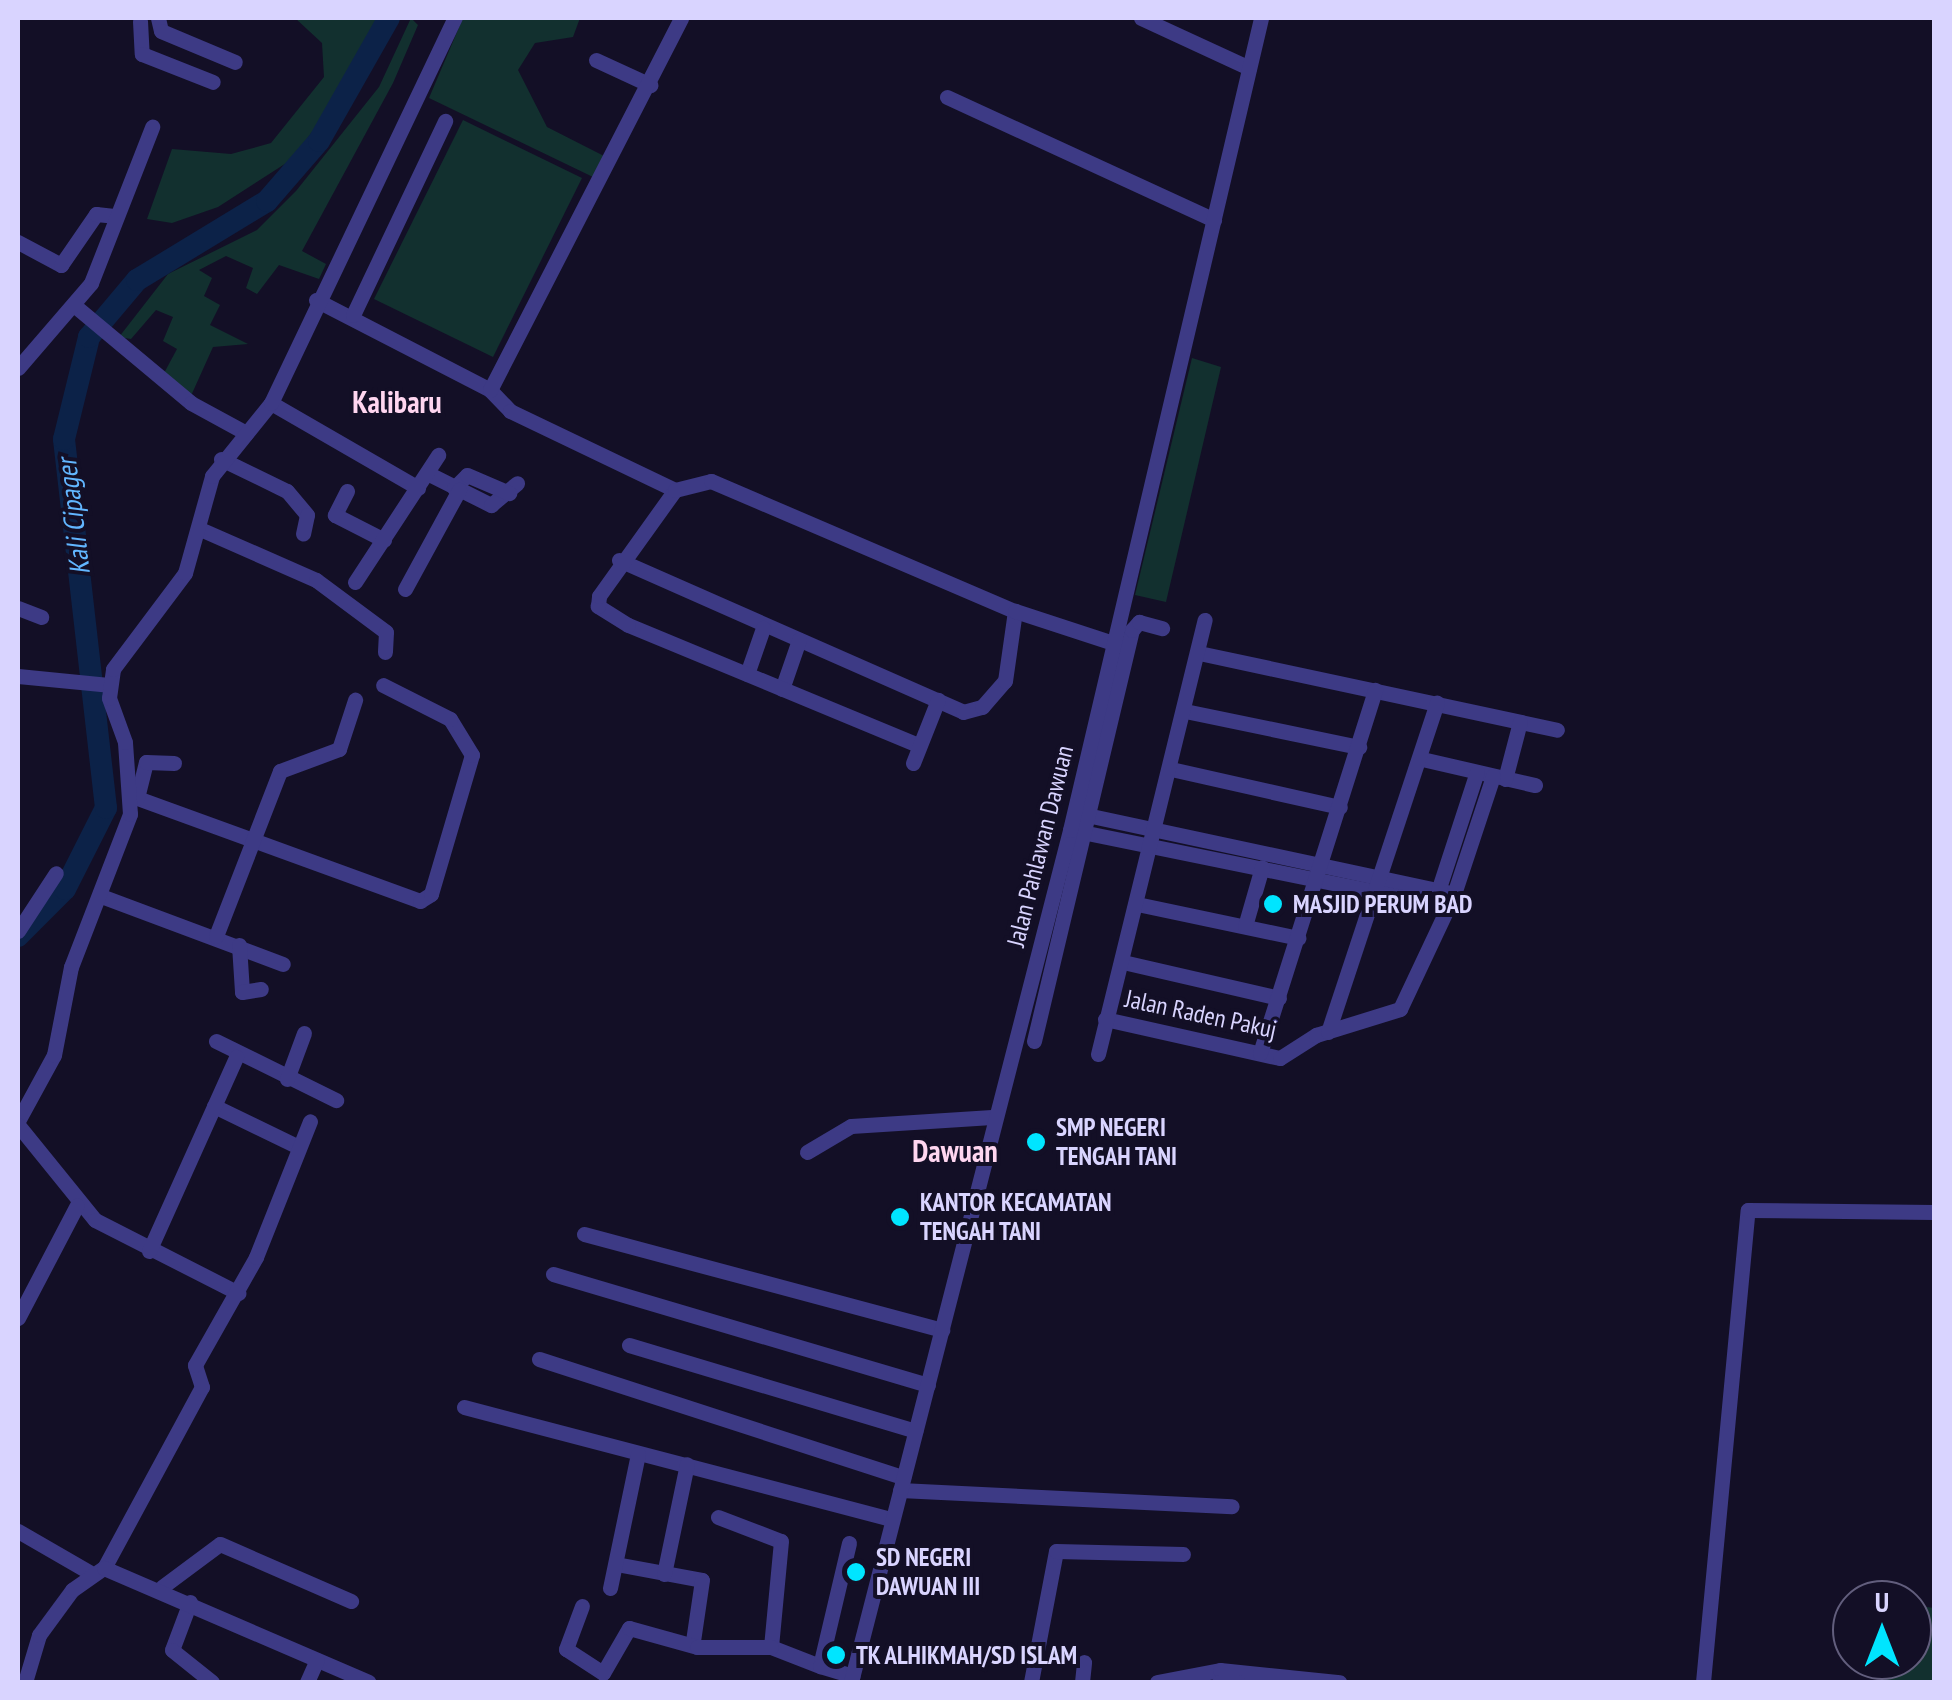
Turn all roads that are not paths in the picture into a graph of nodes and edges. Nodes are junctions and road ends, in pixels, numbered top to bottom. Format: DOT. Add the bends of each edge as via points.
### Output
graph roads {
  1 [pos="158,18"];
  2 [pos="455,18"];
  3 [pos="681,18"];
  4 [pos="1141,18"];
  5 [pos="136,19"];
  6 [pos="1258,19"];
  7 [pos="596,60"];
  8 [pos="235,62"];
  9 [pos="1249,68"];
  10 [pos="213,82"];
  11 [pos="650,85"];
  12 [pos="946,97"];
  13 [pos="444,121"];
  14 [pos="152,127"];
  15 [pos="114,216"];
  16 [pos="1214,220"];
  17 [pos="18,242"];
  18 [pos="316,300"];
  19 [pos="81,311"];
  20 [pos="353,314"];
  21 [pos="18,368"];
  22 [pos="490,390"];
  23 [pos="271,404"];
  24 [pos="246,433"];
  25 [pos="438,455"];
  26 [pos="221,460"];
  27 [pos="422,480"];
  28 [pos="513,488"];
  29 [pos="456,489"];
  30 [pos="675,490"];
  31 [pos="348,491"];
  32 [pos="200,529"];
  33 [pos="304,534"];
  34 [pos="386,538"];
  35 [pos="418,554"];
  36 [pos="619,560"];
  37 [pos="355,582"];
  38 [pos="404,589"];
  39 [pos="18,608"];
  40 [pos="1015,611"];
  41 [pos="41,617"];
  42 [pos="1205,620"];
  43 [pos="763,628"];
  44 [pos="1162,628"];
  45 [pos="799,640"];
  46 [pos="1116,644"];
  47 [pos="384,652"];
  48 [pos="1199,653"];
  49 [pos="746,674"];
  50 [pos="18,676"];
  51 [pos="105,685"];
  52 [pos="383,685"];
  53 [pos="782,689"];
  54 [pos="1375,690"];
  55 [pos="355,700"];
  56 [pos="938,700"];
  57 [pos="1437,703"];
  58 [pos="1185,711"];
  59 [pos="1520,722"];
  60 [pos="1557,730"];
  61 [pos="918,745"];
  62 [pos="1360,747"];
  63 [pos="1422,759"];
  64 [pos="913,763"];
  65 [pos="174,764"];
  66 [pos="1172,769"];
  67 [pos="1492,776"];
  68 [pos="1535,785"];
  69 [pos="133,797"];
  70 [pos="1340,807"];
  71 [pos="1083,814"];
  72 [pos="1079,831"];
  73 [pos="1152,838"];
  74 [pos="248,840"];
  75 [pos="1262,867"];
  76 [pos="1320,873"];
  77 [pos="56,874"];
  78 [pos="1382,886"];
  79 [pos="101,896"];
  80 [pos="1446,897"];
  81 [pos="1137,904"];
  82 [pos="1245,926"];
  83 [pos="18,931"];
  84 [pos="216,936"];
  85 [pos="1298,938"];
  86 [pos="239,945"];
  87 [pos="1123,962"];
  88 [pos="283,964"];
  89 [pos="261,989"];
  90 [pos="1278,998"];
  91 [pos="1105,1019"];
  92 [pos="1328,1032"];
  93 [pos="304,1033"];
  94 [pos="216,1041"];
  95 [pos="1034,1041"];
  96 [pos="1260,1053"];
  97 [pos="1098,1054"];
  98 [pos="236,1057"];
  99 [pos="288,1078"];
  100 [pos="336,1100"];
  101 [pos="214,1106"];
  102 [pos="992,1117"];
  103 [pos="310,1121"];
  104 [pos="18,1123"];
  105 [pos="299,1147"];
  106 [pos="806,1152"];
  107 [pos="78,1205"];
  108 [pos="1934,1212"];
  109 [pos="584,1234"];
  110 [pos="149,1251"];
  111 [pos="553,1274"];
  112 [pos="238,1293"];
  113 [pos="18,1318"];
  114 [pos="942,1330"];
  115 [pos="629,1345"];
  116 [pos="539,1359"];
  117 [pos="928,1385"];
  118 [pos="464,1407"];
  119 [pos="915,1432"];
  120 [pos="638,1454"];
  121 [pos="686,1464"];
  122 [pos="905,1487"];
  123 [pos="1232,1506"];
  124 [pos="718,1517"];
  125 [pos="892,1519"];
  126 [pos="18,1531"];
  127 [pos="849,1543"];
  128 [pos="1183,1554"];
  129 [pos="616,1564"];
  130 [pos="97,1570"];
  131 [pos="664,1574"];
  132 [pos="162,1587"];
  133 [pos="610,1588"];
  134 [pos="190,1602"];
  135 [pos="352,1602"];
  136 [pos="582,1606"];
  137 [pos="692,1642"];
  138 [pos="771,1647"];
  139 [pos="316,1660"];
  140 [pos="1084,1662"];
  141 [pos="820,1666"];
  142 [pos="851,1679"];
  143 [pos="25,1682"];
  144 [pos="212,1682"];
  145 [pos="306,1682"];
  146 [pos="369,1682"];
  147 [pos="1031,1682"];
  148 [pos="1082,1682"];
  149 [pos="1157,1682"];
  150 [pos="1219,1682"];
  151 [pos="1238,1682"];
  152 [pos="1338,1682"];
  153 [pos="1703,1682"];
  1 -- 8 [label="street" via="161,30"];
  2 -- 18 [label="street" via="416,115"];
  3 -- 11 [label="street"];
  4 -- 9 [label="street"];
  5 -- 10 [label="street" via="142,54"];
  6 -- 9 [label="street, Jalan Pahlawan Dawuan"];
  7 -- 11 [label="street"];
  9 -- 16 [label="street, Jalan Pahlawan Dawuan"];
  11 -- 22 [label="street"];
  12 -- 16 [label="street"];
  13 -- 20 [label="street"];
  14 -- 15 [label="street"];
  15 -- 17 [label="street" via="96,214 61,265"];
  15 -- 19 [label="street"];
  16 -- 46 [label="street, Jalan Pahlawan Dawuan"];
  18 -- 20 [label="street"];
  18 -- 23 [label="street"];
  19 -- 21 [label="street"];
  19 -- 24 [label="street"];
  20 -- 22 [label="street"];
  22 -- 30 [label="street" via="510,410"];
  23 -- 24 [label="street"];
  23 -- 27 [label="street"];
  24 -- 26 [label="street"];
  25 -- 27 [label="street"];
  26 -- 32 [label="street"];
  26 -- 33 [label="street" via="288,491 308,514"];
  27 -- 29 [label="street"];
  27 -- 34 [label="street"];
  28 -- 29 [label="street" via="467,475"];
  29 -- 35 [label="street"];
  30 -- 36 [label="street"];
  30 -- 40 [label="street" via="722,484"];
  31 -- 34 [label="street" via="335,515"];
  32 -- 47 [label="street" via="316,580 386,632"];
  32 -- 51 [label="street" via="161,616"];
  34 -- 35 [label="street"];
  34 -- 37 [label="street"];
  35 -- 38 [label="street"];
  36 -- 43 [label="street"];
  36 -- 49 [label="street" via="598,606"];
  39 -- 41 [label="street"];
  40 -- 46 [label="street"];
  40 -- 56 [label="street" via="994,696 968,712"];
  42 -- 48 [label="street"];
  43 -- 45 [label="street"];
  43 -- 49 [label="street"];
  44 -- 71 [label="street" via="1140,622 1132,630"];
  45 -- 53 [label="street"];
  45 -- 56 [label="street"];
  46 -- 71 [label="street, Jalan Pahlawan Dawuan"];
  48 -- 54 [label="street"];
  48 -- 58 [label="street"];
  49 -- 53 [label="street"];
  50 -- 51 [label="street"];
  51 -- 69 [label="street"];
  52 -- 74 [label="street" via="450,720 471,749 432,894 415,902"];
  53 -- 61 [label="street"];
  54 -- 57 [label="street"];
  54 -- 62 [label="street"];
  55 -- 74 [label="street" via="339,749 280,771"];
  56 -- 61 [label="street"];
  57 -- 59 [label="street"];
  57 -- 63 [label="street"];
  58 -- 62 [label="street"];
  58 -- 66 [label="street"];
  59 -- 60 [label="street"];
  59 -- 67 [label="street, Jalan Raden Pakuj"];
  61 -- 64 [label="street"];
  62 -- 70 [label="street"];
  63 -- 67 [label="street"];
  63 -- 78 [label="street"];
  65 -- 69 [label="street" via="146,762"];
  66 -- 70 [label="street"];
  66 -- 73 [label="street"];
  67 -- 68 [label="street"];
  67 -- 80 [label="street, Jalan Raden Pakuj"];
  69 -- 74 [label="street"];
  69 -- 79 [label="street"];
  70 -- 76 [label="street"];
  71 -- 72 [label="street"];
  71 -- 73 [label="street"];
  72 -- 73 [label="street"];
  72 -- 95 [label="street"];
  72 -- 102 [label="street, Jalan Pahlawan Dawuan"];
  73 -- 75 [label="street"];
  73 -- 76 [label="street"];
  73 -- 81 [label="street"];
  74 -- 84 [label="street"];
  75 -- 76 [label="street"];
  75 -- 82 [label="street"];
  76 -- 78 [label="street"];
  76 -- 85 [label="street"];
  77 -- 83 [label="street"];
  78 -- 80 [label="street"];
  78 -- 92 [label="street"];
  79 -- 84 [label="street"];
  79 -- 104 [label="street" via="71,966 54,1055"];
  80 -- 92 [label="street, Jalan Raden Pakuj" via="1400,1008"];
  81 -- 82 [label="street"];
  81 -- 87 [label="street"];
  82 -- 85 [label="street"];
  84 -- 86 [label="street"];
  85 -- 90 [label="street"];
  86 -- 88 [label="street"];
  86 -- 89 [label="street" via="242,992"];
  87 -- 90 [label="street"];
  87 -- 91 [label="street"];
  90 -- 96 [label="street"];
  91 -- 96 [label="street, Jalan Raden Pakuj"];
  91 -- 97 [label="street"];
  92 -- 96 [label="street, Jalan Raden Pakuj" via="1286,1057"];
  93 -- 99 [label="street"];
  94 -- 98 [label="street"];
  98 -- 99 [label="street"];
  98 -- 101 [label="street"];
  99 -- 100 [label="street"];
  101 -- 105 [label="street"];
  101 -- 110 [label="street"];
  102 -- 106 [label="street" via="851,1126"];
  102 -- 114 [label="street, Jalan Pahlawan Dawuan"];
  103 -- 105 [label="street"];
  104 -- 107 [label="street"];
  105 -- 112 [label="street"];
  107 -- 110 [label="street"];
  107 -- 113 [label="street"];
  108 -- 153 [label="street" via="1748,1210"];
  109 -- 114 [label="street"];
  110 -- 112 [label="street"];
  111 -- 117 [label="street"];
  112 -- 130 [label="street" via="195,1364 202,1387"];
  114 -- 117 [label="street, Jalan Pahlawan Dawuan"];
  115 -- 119 [label="street"];
  116 -- 122 [label="street"];
  117 -- 119 [label="street, Jalan Pahlawan Dawuan"];
  118 -- 120 [label="street"];
  119 -- 122 [label="street, Jalan Pahlawan Dawuan"];
  120 -- 121 [label="street"];
  120 -- 129 [label="street"];
  121 -- 125 [label="street"];
  121 -- 131 [label="street"];
  122 -- 123 [label="street"];
  122 -- 125 [label="street, Jalan Pahlawan Dawuan"];
  124 -- 138 [label="street" via="781,1542"];
  125 -- 142 [label="street, Jalan Pahlawan Dawuan"];
  126 -- 130 [label="street"];
  127 -- 141 [label="street"];
  128 -- 147 [label="street" via="1056,1551"];
  129 -- 131 [label="street"];
  129 -- 133 [label="street"];
  130 -- 132 [label="street"];
  130 -- 143 [label="street" via="39,1634"];
  131 -- 137 [label="street" via="702,1580"];
  132 -- 134 [label="street"];
  132 -- 135 [label="street" via="220,1544"];
  134 -- 139 [label="street"];
  134 -- 144 [label="street" via="172,1650"];
  136 -- 137 [label="street" via="566,1649 603,1673 624,1628"];
  137 -- 138 [label="street" via="736,1652"];
  138 -- 141 [label="street"];
  139 -- 145 [label="street"];
  139 -- 146 [label="street"];
  140 -- 148 [label="street"];
  141 -- 142 [label="street"];
  149 -- 152 [label="street" via="1220,1670"];
  150 -- 151 [label="street"];
}
